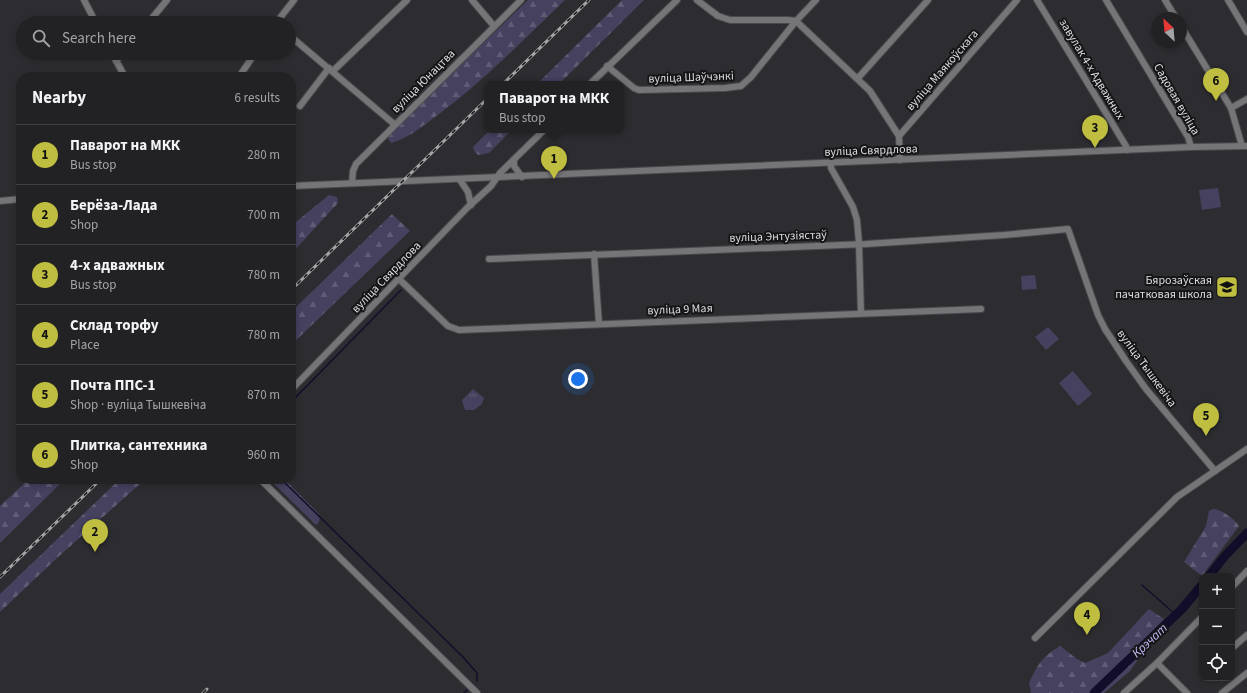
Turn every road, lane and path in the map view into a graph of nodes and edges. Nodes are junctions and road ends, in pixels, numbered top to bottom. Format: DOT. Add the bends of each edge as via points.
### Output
graph roads {
  1 [pos="84,0"];
  2 [pos="166,0"];
  3 [pos="294,0"];
  4 [pos="407,0"];
  5 [pos="472,0"];
  6 [pos="521,0"];
  7 [pos="677,0"];
  8 [pos="698,0"];
  9 [pos="816,0"];
  10 [pos="928,0"];
  11 [pos="1017,0"];
  12 [pos="1037,0"];
  13 [pos="1106,0"];
  14 [pos="1165,0"];
  15 [pos="1228,0"];
  16 [pos="1172,12"];
  17 [pos="92,16"];
  18 [pos="153,16"];
  19 [pos="281,16"];
  20 [pos="796,21"];
  21 [pos="494,26"];
  22 [pos="1247,32"];
  23 [pos="1187,36"];
  24 [pos="296,41"];
  25 [pos="250,60"];
  26 [pos="116,61"];
  27 [pos="607,66"];
  28 [pos="331,70"];
  29 [pos="122,72"];
  30 [pos="242,72"];
  31 [pos="858,78"];
  32 [pos="593,81"];
  33 [pos="1247,99"];
  34 [pos="300,106"];
  35 [pos="1231,108"];
  36 [pos="394,124"];
  37 [pos="541,133"];
  38 [pos="899,136"];
  39 [pos="1244,146"];
  40 [pos="1191,147"];
  41 [pos="1127,150"];
  42 [pos="514,160"];
  43 [pos="900,160"];
  44 [pos="831,163"];
  45 [pos="522,177"];
  46 [pos="496,178"];
  47 [pos="460,180"];
  48 [pos="352,183"];
  49 [pos="296,186"];
  50 [pos="0,200"];
  51 [pos="16,200"];
  52 [pos="471,205"];
  53 [pos="1068,229"];
  54 [pos="859,244"];
  55 [pos="594,254"];
  56 [pos="489,259"];
  57 [pos="399,279"];
  58 [pos="981,308"];
  59 [pos="861,313"];
  60 [pos="599,324"];
  61 [pos="296,385"];
  62 [pos="1247,449"];
  63 [pos="1215,471"];
  64 [pos="265,484"];
  65 [pos="1247,572"];
  66 [pos="1235,584"];
  67 [pos="1199,620"];
  68 [pos="1247,635"];
  69 [pos="1035,638"];
  70 [pos="1235,645"];
  71 [pos="1157,663"];
  72 [pos="1247,673"];
  73 [pos="477,693"];
  74 [pos="1124,693"];
  75 [pos="1187,693"];
  76 [pos="1222,693"];
  1 -- 17 [label="street"];
  2 -- 18 [label="street"];
  3 -- 19 [label="street"];
  4 -- 28 [label="street"];
  5 -- 21 [label="street"];
  6 -- 21 [label="street, вуліца Юнацтва"];
  7 -- 27 [label="street"];
  8 -- 20 [label="street" via="718,16 730,20"];
  9 -- 20 [label="street, вуліца Шаўчэнкі"];
  10 -- 31 [label="street"];
  11 -- 38 [label="street, вуліца Маякоўскага"];
  12 -- 41 [label="street, завулак 4-х Адважных"];
  13 -- 40 [label="street, Садовая вуліца" via="1188,137"];
  14 -- 16 [label="street"];
  15 -- 22 [label="street"];
  20 -- 27 [label="street, вуліца Шаўчэнкі" via="741,86 639,90"];
  20 -- 31 [label="street"];
  21 -- 36 [label="street, вуліца Юнацтва"];
  23 -- 35 [label="street"];
  24 -- 28 [label="street"];
  25 -- 30 [label="street"];
  26 -- 29 [label="street"];
  27 -- 32 [label="street"];
  28 -- 34 [label="street"];
  28 -- 36 [label="street"];
  31 -- 38 [label="street" via="870,91"];
  33 -- 35 [label="street"];
  35 -- 39 [label="street"];
  36 -- 48 [label="street, вуліца Юнацтва" via="356,164"];
  37 -- 42 [label="street"];
  38 -- 43 [label="street"];
  39 -- 40 [label="street, вуліца Свярдлова"];
  40 -- 41 [label="street, вуліца Свярдлова"];
  41 -- 43 [label="street, вуліца Свярдлова"];
  42 -- 45 [label="street" via="514,166"];
  42 -- 46 [label="street"];
  43 -- 44 [label="street, вуліца Свярдлова"];
  44 -- 45 [label="street, вуліца Свярдлова"];
  44 -- 54 [label="street" via="831,168 853,207"];
  45 -- 46 [label="street, вуліца Свярдлова"];
  46 -- 47 [label="street, вуліца Свярдлова"];
  46 -- 52 [label="street, вуліца Свярдлова"];
  47 -- 48 [label="street, вуліца Свярдлова"];
  47 -- 52 [label="street" via="468,192"];
  48 -- 49 [label="street, вуліца Свярдлова"];
  50 -- 51 [label="street"];
  52 -- 57 [label="street, вуліца Свярдлова"];
  53 -- 54 [label="street, вуліца Энтузіястаў"];
  53 -- 63 [label="street, вуліца Тышкевіча" via="1105,329 1146,389"];
  54 -- 55 [label="street, вуліца Энтузіястаў"];
  54 -- 59 [label="street"];
  55 -- 56 [label="street, вуліца Энтузіястаў"];
  55 -- 60 [label="street"];
  57 -- 60 [label="street, вуліца 9 Мая" via="448,326 459,330"];
  57 -- 61 [label="street, вуліца Свярдлова"];
  58 -- 59 [label="street, вуліца 9 Мая"];
  59 -- 60 [label="street, вуліца 9 Мая"];
  62 -- 63 [label="street"];
  63 -- 69 [label="street" via="1177,497"];
  64 -- 73 [label="street"];
  65 -- 66 [label="street"];
  67 -- 71 [label="street"];
  68 -- 70 [label="street"];
  71 -- 74 [label="street"];
  71 -- 75 [label="street"];
  72 -- 76 [label="street"];
}
